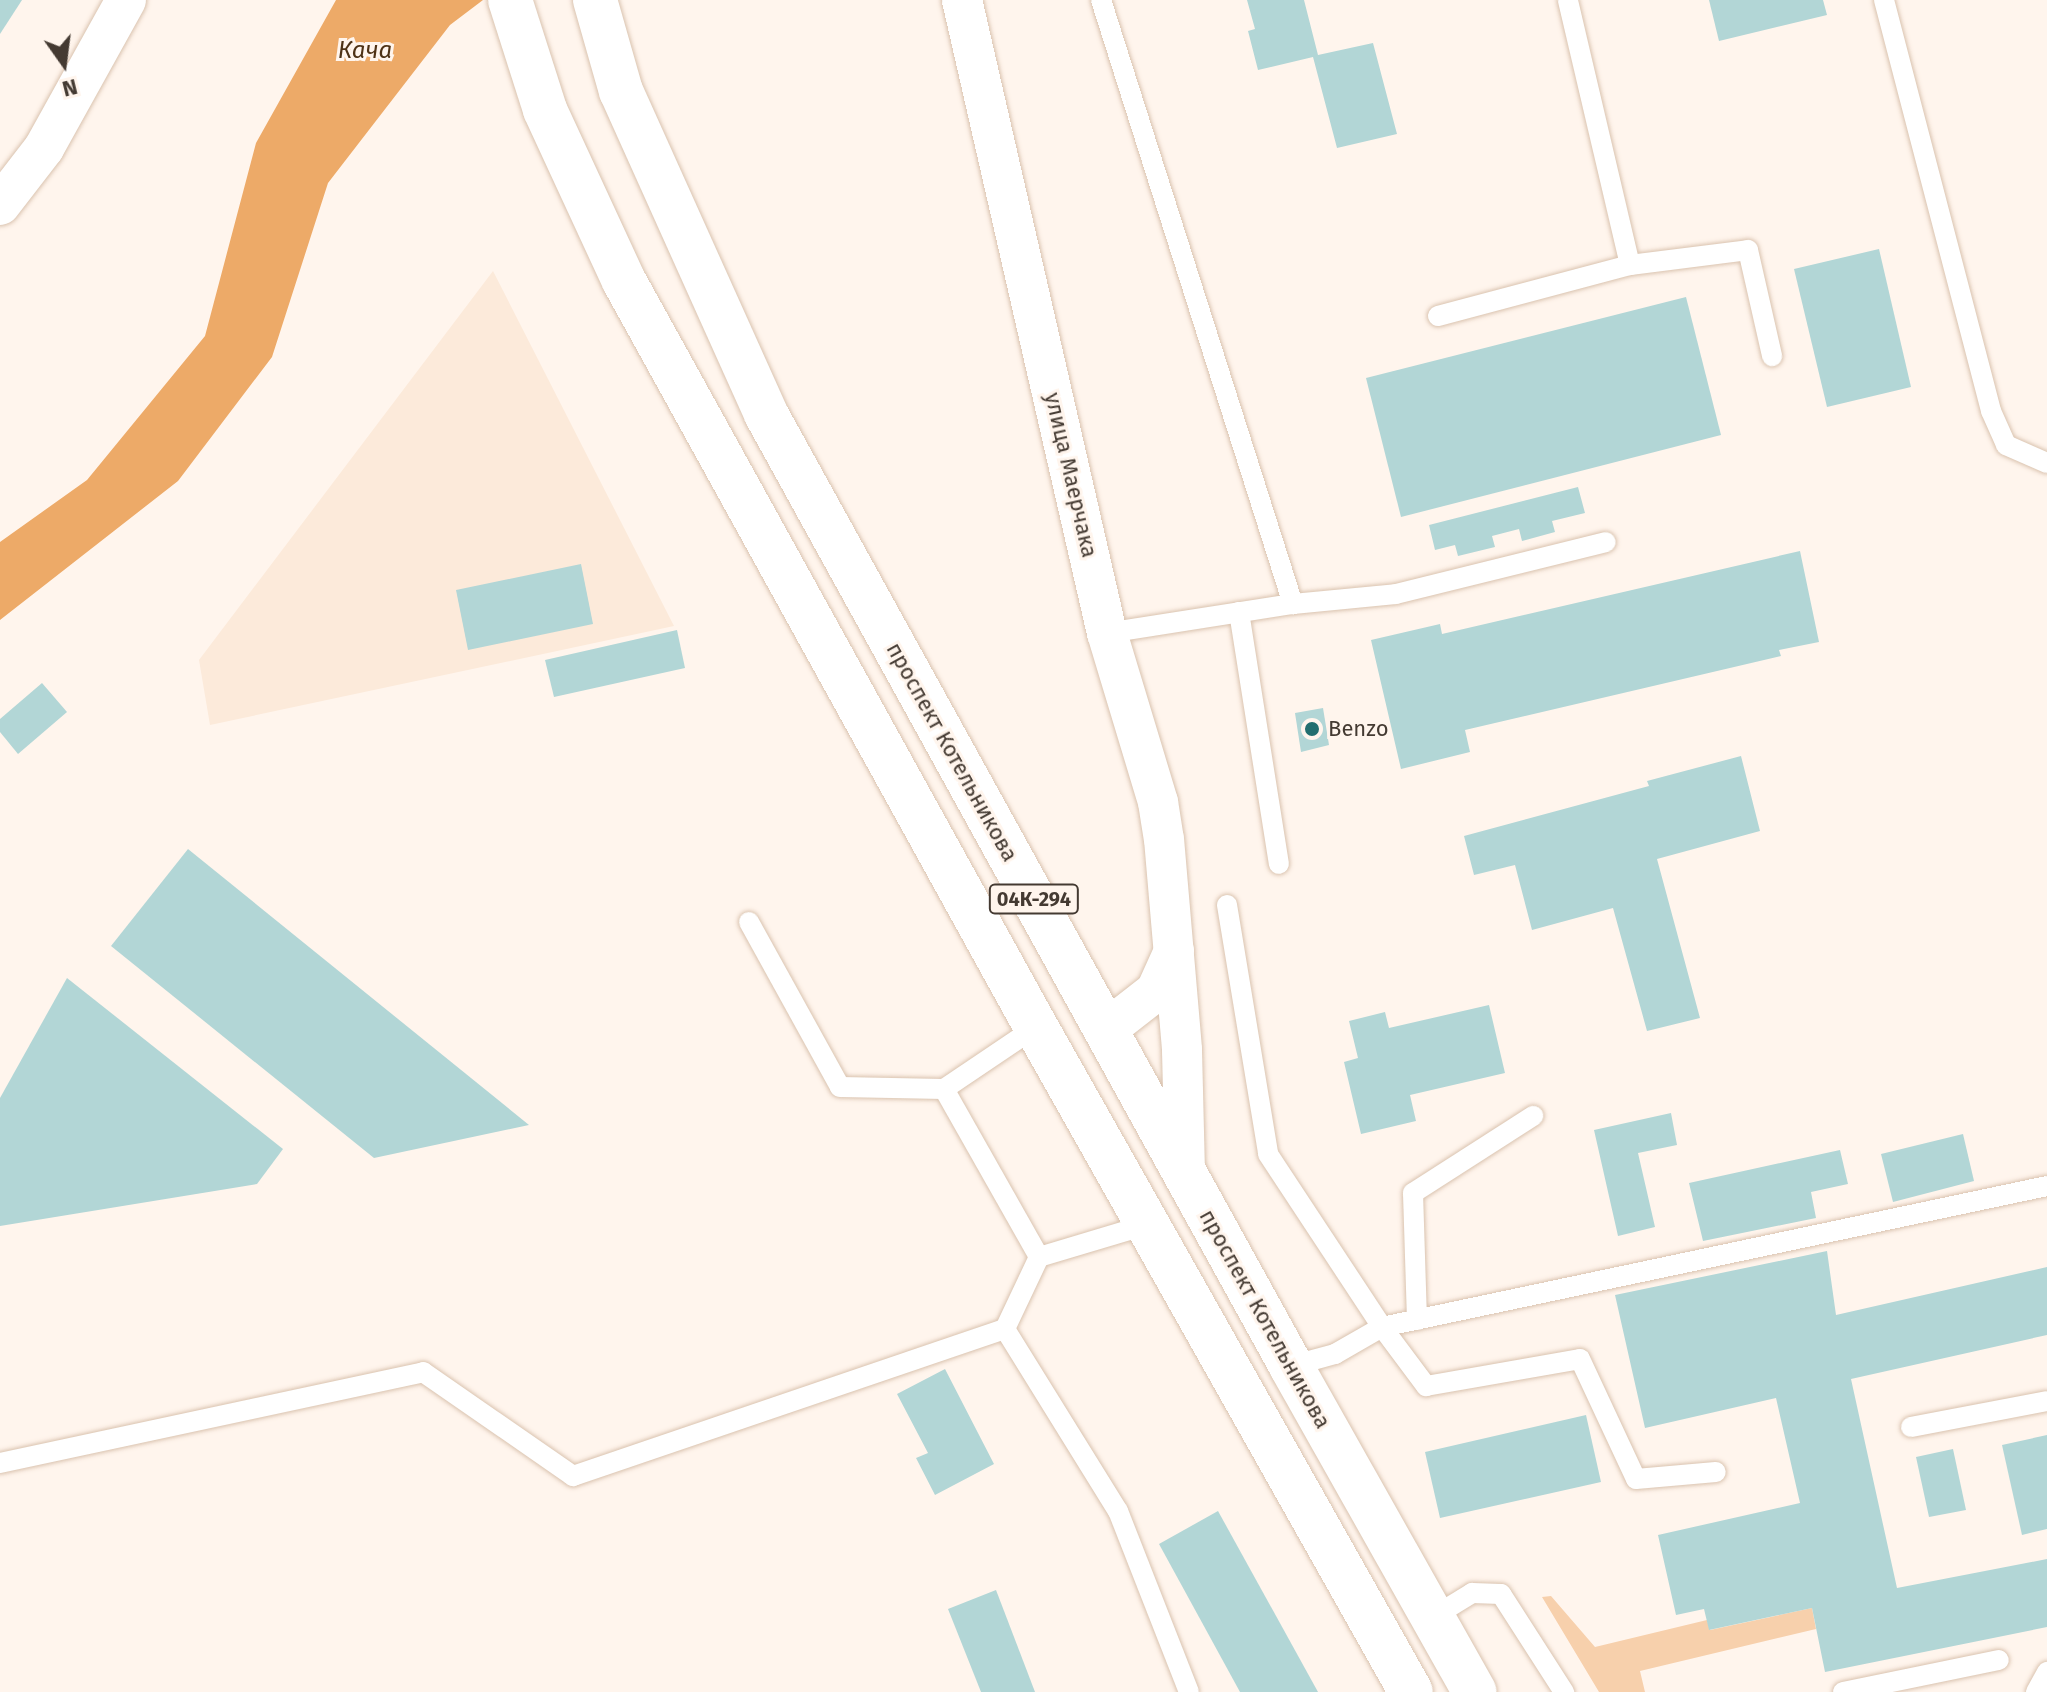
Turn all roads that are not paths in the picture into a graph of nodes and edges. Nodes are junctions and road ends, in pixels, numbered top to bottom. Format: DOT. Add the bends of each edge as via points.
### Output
graph roads {
  1 [pos="126,0"];
  2 [pos="595,0"];
  3 [pos="962,0"];
  4 [pos="1101,0"];
  5 [pos="1568,0"];
  6 [pos="1884,0"];
  7 [pos="512,9"];
  8 [pos="0,205"];
  9 [pos="1630,265"];
  10 [pos="1438,316"];
  11 [pos="1772,356"];
  12 [pos="2047,463"];
  13 [pos="1606,542"];
  14 [pos="1293,604"];
  15 [pos="1239,612"];
  16 [pos="1107,633"];
  17 [pos="1279,864"];
  18 [pos="1227,905"];
  19 [pos="749,922"];
  20 [pos="1174,951"];
  21 [pos="1036,1027"];
  22 [pos="1106,1030"];
  23 [pos="944,1089"];
  24 [pos="1533,1116"];
  25 [pos="1185,1175"];
  26 [pos="2047,1186"];
  27 [pos="1146,1225"];
  28 [pos="1039,1257"];
  29 [pos="1417,1320"];
  30 [pos="1382,1327"];
  31 [pos="1005,1329"];
  32 [pos="1291,1366"];
  33 [pos="2047,1401"];
  34 [pos="1911,1427"];
  35 [pos="0,1463"];
  36 [pos="1716,1472"];
  37 [pos="1433,1617"];
  38 [pos="1999,1660"];
  39 [pos="2047,1672"];
  40 [pos="1189,1692"];
  41 [pos="1411,1692"];
  42 [pos="1475,1692"];
  43 [pos="1564,1692"];
  44 [pos="1843,1692"];
  45 [pos="2036,1692"];
  1 -- 8 [label="street" via="44,148"];
  2 -- 22 [label="highway, проспект Котельникова / 04К-294" via="621,91 766,414"];
  3 -- 16 [label="street, улица Маерчака"];
  4 -- 14 [label="lane"];
  5 -- 9 [label="lane"];
  6 -- 12 [label="lane" via="1991,411 2006,445"];
  7 -- 21 [label="highway, 04К-294" via="545,110 624,281"];
  9 -- 10 [label="lane"];
  9 -- 11 [label="lane" via="1748,250"];
  13 -- 14 [label="lane" via="1396,594"];
  14 -- 15 [label="lane"];
  15 -- 16 [label="lane"];
  15 -- 17 [label="lane"];
  16 -- 20 [label="street, улица Маерчака" via="1158,802"];
  18 -- 30 [label="lane" via="1268,1154"];
  19 -- 23 [label="lane" via="840,1087"];
  20 -- 22 [label="street" via="1156,991"];
  20 -- 25 [label="street, улица Маерчака"];
  21 -- 23 [label="lane"];
  21 -- 27 [label="highway, 04К-294"];
  22 -- 25 [label="highway, проспект Котельникова / 04К-294"];
  23 -- 28 [label="lane"];
  24 -- 29 [label="lane" via="1413,1193"];
  25 -- 32 [label="highway, проспект Котельникова / 04К-294"];
  26 -- 29 [label="lane"];
  27 -- 28 [label="lane"];
  27 -- 41 [label="highway, 04К-294"];
  28 -- 31 [label="lane"];
  29 -- 30 [label="lane"];
  30 -- 32 [label="lane" via="1335,1354"];
  30 -- 36 [label="lane" via="1426,1386 1580,1359 1636,1479"];
  31 -- 35 [label="lane" via="573,1476 423,1372"];
  31 -- 40 [label="lane" via="1118,1511"];
  32 -- 37 [label="highway, проспект Котельникова / 04К-294"];
  33 -- 34 [label="lane"];
  37 -- 42 [label="highway, проспект Котельникова / 04К-294"];
  37 -- 43 [label="lane" via="1472,1593 1501,1594"];
  38 -- 44 [label="lane"];
  39 -- 45 [label="lane"];
}
